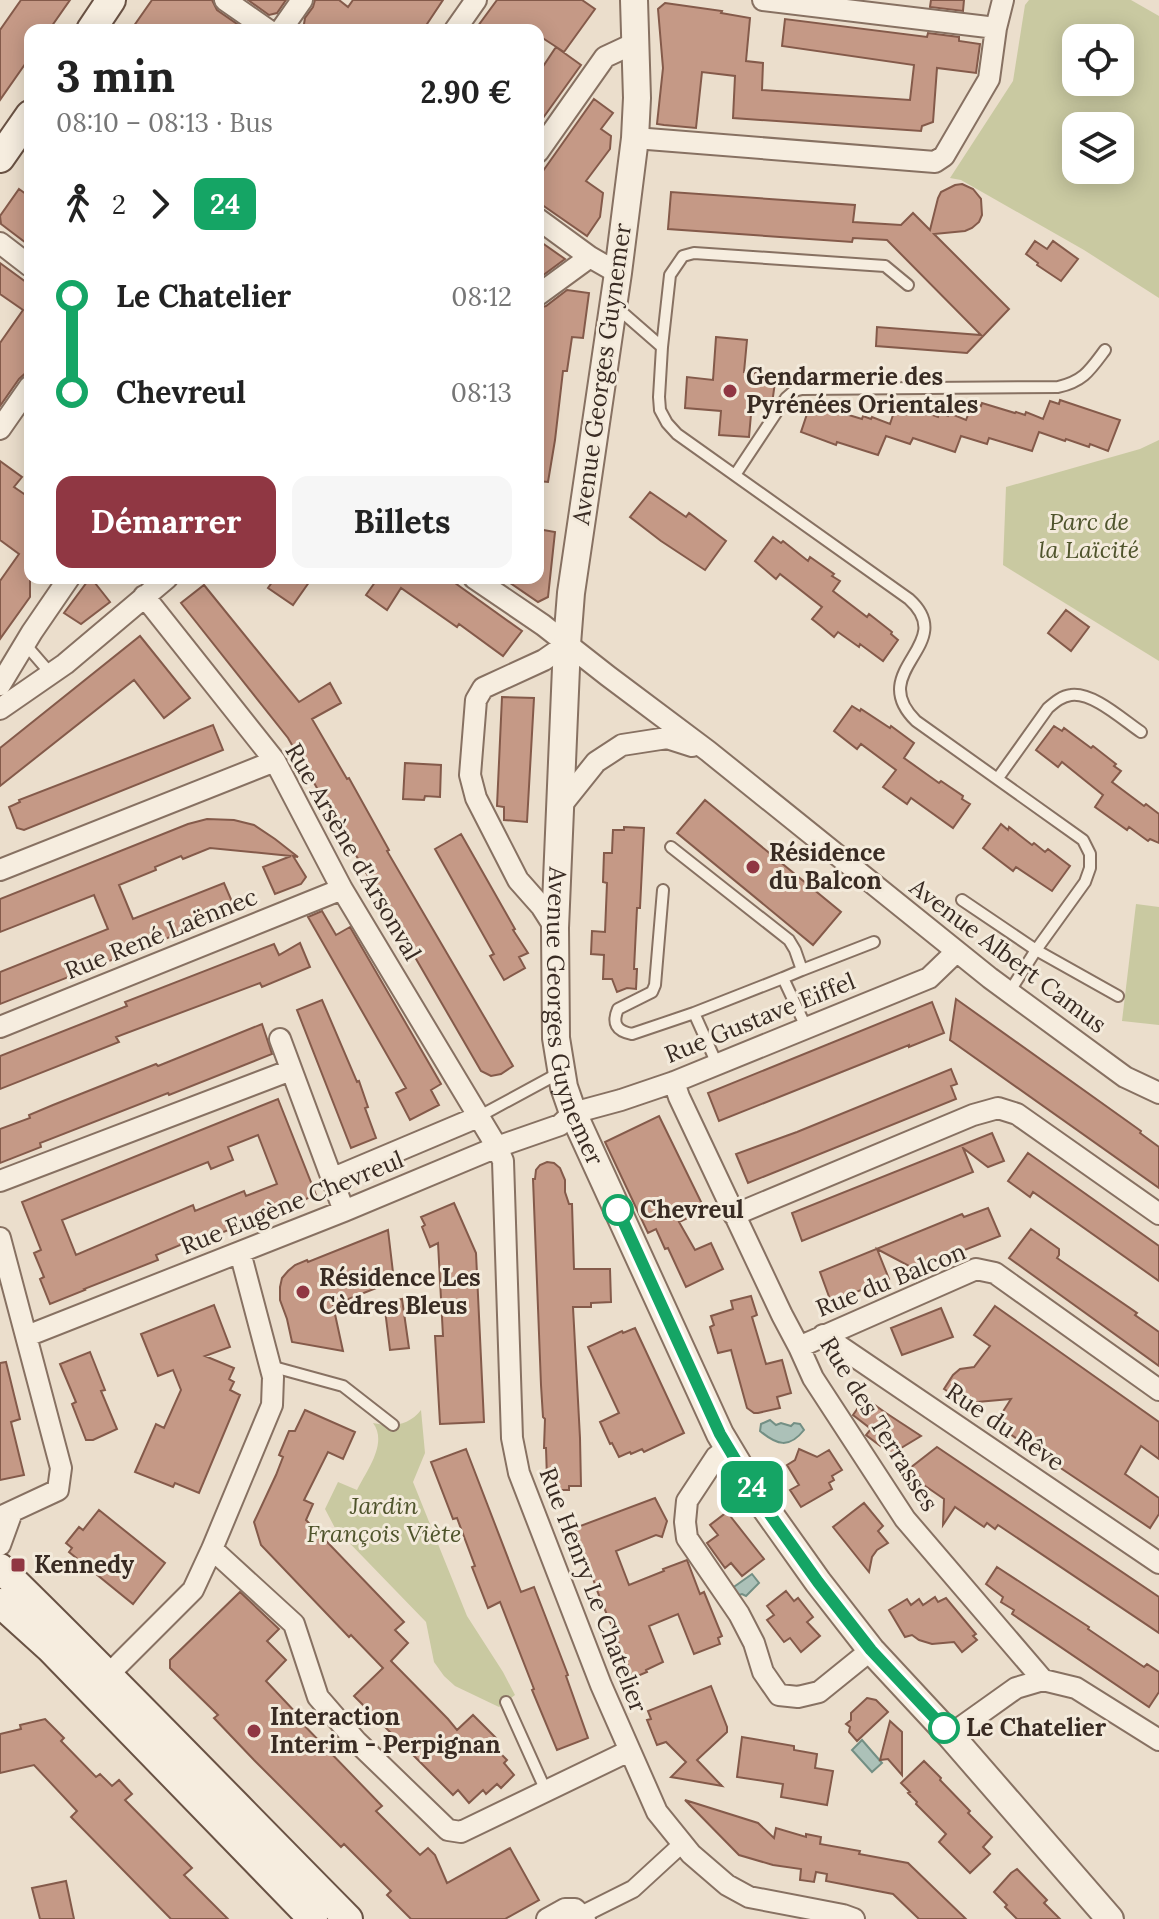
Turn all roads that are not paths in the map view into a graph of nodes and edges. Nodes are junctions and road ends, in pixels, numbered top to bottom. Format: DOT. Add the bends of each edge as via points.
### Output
graph roads {
  1 [pos="111,0"];
  2 [pos="225,0"];
  3 [pos="302,0"];
  4 [pos="476,0"];
  5 [pos="634,0"];
  6 [pos="763,0"];
  7 [pos="1003,0"];
  8 [pos="95,24"];
  9 [pos="259,24"];
  10 [pos="285,24"];
  11 [pos="459,24"];
  12 [pos="996,28"];
  13 [pos="635,43"];
  14 [pos="24,124"];
  15 [pos="635,138"];
  16 [pos="544,143"];
  17 [pos="0,158"];
  18 [pos="544,223"];
  19 [pos="0,243"];
  20 [pos="590,257"];
  21 [pos="24,261"];
  22 [pos="618,273"];
  23 [pos="908,285"];
  24 [pos="544,291"];
  25 [pos="613,304"];
  26 [pos="662,347"];
  27 [pos="1105,350"];
  28 [pos="24,395"];
  29 [pos="0,429"];
  30 [pos="735,475"];
  31 [pos="65,584"];
  32 [pos="159,584"];
  33 [pos="483,584"];
  34 [pos="144,596"];
  35 [pos="25,644"];
  36 [pos="567,644"];
  37 [pos="51,674"];
  38 [pos="0,685"];
  39 [pos="0,709"];
  40 [pos="1141,732"];
  41 [pos="708,751"];
  42 [pos="275,761"];
  43 [pos="998,778"];
  44 [pos="560,807"];
  45 [pos="671,847"];
  46 [pos="0,870"];
  47 [pos="342,889"];
  48 [pos="663,890"];
  49 [pos="962,900"];
  50 [pos="555,928"];
  51 [pos="874,942"];
  52 [pos="1036,950"];
  53 [pos="956,952"];
  54 [pos="802,970"];
  55 [pos="783,978"];
  56 [pos="1010,991"];
  57 [pos="1118,996"];
  58 [pos="694,1013"];
  59 [pos="0,1027"];
  60 [pos="806,1027"];
  61 [pos="280,1039"];
  62 [pos="717,1064"];
  63 [pos="291,1070"];
  64 [pos="562,1071"];
  65 [pos="674,1082"];
  66 [pos="1159,1093"];
  67 [pos="573,1113"];
  68 [pos="478,1117"];
  69 [pos="497,1147"];
  70 [pos="331,1179"];
  71 [pos="0,1181"];
  72 [pos="344,1211"];
  73 [pos="1159,1214"];
  74 [pos="734,1215"];
  75 [pos="0,1238"];
  76 [pos="240,1252"];
  77 [pos="823,1335"];
  78 [pos="27,1336"];
  79 [pos="799,1347"];
  80 [pos="269,1365"];
  81 [pos="1159,1390"];
  82 [pos="393,1425"];
  83 [pos="729,1447"];
  84 [pos="6,1514"];
  85 [pos="0,1545"];
  86 [pos="212,1549"];
  87 [pos="1159,1563"];
  88 [pos="0,1568"];
  89 [pos="0,1604"];
  90 [pos="871,1650"];
  91 [pos="109,1674"];
  92 [pos="1043,1680"];
  93 [pos="506,1702"];
  94 [pos="1157,1734"];
  95 [pos="950,1735"];
  96 [pos="629,1751"];
  97 [pos="546,1791"];
  98 [pos="682,1844"];
  99 [pos="583,1917"];
  100 [pos="313,1919"];
  101 [pos="348,1919"];
  102 [pos="547,1919"];
  103 [pos="854,1919"];
  104 [pos="1110,1919"];
  1 -- 8 [label="main road"];
  2 -- 9 [label="street"];
  3 -- 10 [label="street"];
  4 -- 11 [label="street"];
  5 -- 13 [label="street, Avenue Georges Guynemer"];
  6 -- 12 [label="street"];
  7 -- 12 [label="street"];
  12 -- 15 [label="street" via="989,79 944,156 935,162"];
  13 -- 15 [label="street, Avenue Georges Guynemer"];
  13 -- 16 [label="street" via="605,57"];
  14 -- 17 [label="main road"];
  15 -- 22 [label="street, Avenue Georges Guynemer"];
  18 -- 20 [label="street"];
  19 -- 21 [label="street"];
  20 -- 22 [label="street"];
  20 -- 24 [label="street"];
  22 -- 25 [label="street, Avenue Georges Guynemer"];
  23 -- 26 [label="lane" via="885,266 694,253 683,256 670,275"];
  25 -- 26 [label="lane"];
  25 -- 36 [label="street, Avenue Georges Guynemer"];
  26 -- 30 [label="lane" via="659,397 667,423"];
  27 -- 30 [label="lane" via="1088,374 1058,387 794,391"];
  28 -- 29 [label="street"];
  30 -- 43 [label="lane" via="919,608 924,639 900,681 905,710"];
  31 -- 35 [label="street"];
  32 -- 34 [label="street"];
  33 -- 36 [label="street, Avenue Albert Camus"];
  34 -- 37 [label="street"];
  34 -- 42 [label="street, Rue Arsène d'Arsonval"];
  35 -- 37 [label="lane"];
  35 -- 38 [label="street"];
  36 -- 41 [label="street, Avenue Albert Camus"];
  36 -- 44 [label="street, Avenue Georges Guynemer"];
  36 -- 50 [label="street" via="483,688 476,700 470,775 476,798 518,880"];
  37 -- 39 [label="street"];
  40 -- 43 [label="lane" via="1093,699 1073,695 1048,708"];
  41 -- 44 [label="street" via="667,738 622,745 596,762"];
  41 -- 53 [label="street, Avenue Albert Camus"];
  42 -- 46 [label="street"];
  42 -- 47 [label="street, Rue Arsène d'Arsonval"];
  43 -- 52 [label="lane" via="1083,840 1090,854 1085,882"];
  44 -- 50 [label="street, Avenue Georges Guynemer"];
  45 -- 54 [label="lane" via="789,940"];
  47 -- 59 [label="street, Rue René Laënnec"];
  47 -- 68 [label="street, Rue Arsène d'Arsonval"];
  48 -- 58 [label="lane" via="655,985 614,1017 617,1027 632,1034"];
  49 -- 52 [label="lane"];
  50 -- 64 [label="street, Avenue Georges Guynemer" via="556,1038"];
  51 -- 54 [label="lane"];
  52 -- 56 [label="lane"];
  52 -- 57 [label="lane"];
  53 -- 56 [label="street, Avenue Albert Camus"];
  53 -- 60 [label="street, Rue Gustave Eiffel" via="929,978"];
  54 -- 55 [label="lane"];
  55 -- 58 [label="lane"];
  55 -- 60 [label="lane"];
  56 -- 66 [label="street, Avenue Albert Camus" via="1125,1077"];
  58 -- 62 [label="lane"];
  60 -- 62 [label="street, Rue Gustave Eiffel"];
  61 -- 63 [label="street"];
  62 -- 65 [label="street, Rue Gustave Eiffel"];
  63 -- 70 [label="street"];
  63 -- 71 [label="street"];
  64 -- 67 [label="street, Avenue Georges Guynemer"];
  64 -- 68 [label="lane"];
  65 -- 67 [label="street, Rue Gustave Eiffel"];
  65 -- 74 [label="street, Rue des Terrasses"];
  67 -- 69 [label="street, Rue Eugène Chevreul" via="560,1125"];
  67 -- 83 [label="street, Avenue Georges Guynemer"];
  68 -- 69 [label="street, Rue Arsène d'Arsonval"];
  68 -- 70 [label="street, Rue Eugène Chevreul"];
  69 -- 72 [label="street, Rue Eugène Chevreul"];
  69 -- 96 [label="street, Rue Henry Le Chatelier" via="503,1161 512,1438 519,1473"];
  70 -- 72 [label="street"];
  72 -- 76 [label="street, Rue Eugène Chevreul"];
  73 -- 74 [label="street" via="1017,1114 998,1108"];
  74 -- 79 [label="street, Rue des Terrasses"];
  75 -- 78 [label="street"];
  76 -- 78 [label="street, Rue Eugène Chevreul"];
  76 -- 80 [label="street"];
  77 -- 79 [label="street, Rue du Balcon"];
  77 -- 81 [label="street, Rue du Balcon" via="976,1269 995,1273"];
  77 -- 87 [label="street, Rue du Rêve"];
  78 -- 84 [label="street" via="61,1468 58,1490"];
  79 -- 92 [label="street, Rue des Terrasses" via="813,1378 905,1519"];
  80 -- 82 [label="lane" via="343,1386"];
  80 -- 86 [label="street" via="272,1405"];
  83 -- 90 [label="street, Avenue Georges Guynemer" via="759,1499"];
  83 -- 90 [label="street" via="716,1457 687,1501 687,1538 739,1614 763,1672 779,1695 819,1692"];
  84 -- 85 [label="street"];
  86 -- 91 [label="street" via="193,1590"];
  86 -- 97 [label="street" via="294,1624 318,1697 448,1830 461,1832"];
  88 -- 91 [label="main road"];
  89 -- 100 [label="main road" via="50,1648"];
  90 -- 95 [label="street, Avenue Georges Guynemer"];
  91 -- 101 [label="main road"];
  92 -- 94 [label="street" via="1076,1688"];
  92 -- 95 [label="street" via="1016,1688"];
  93 -- 97 [label="lane"];
  95 -- 104 [label="street, Avenue Georges Guynemer"];
  96 -- 97 [label="street"];
  96 -- 98 [label="street, Rue Henry Le Chatelier" via="657,1812"];
  98 -- 99 [label="street" via="633,1889"];
  98 -- 103 [label="street, Rue Henry Le Chatelier" via="727,1885 749,1897"];
  99 -- 102 [label="street" via="575,1909 565,1909"];
}
